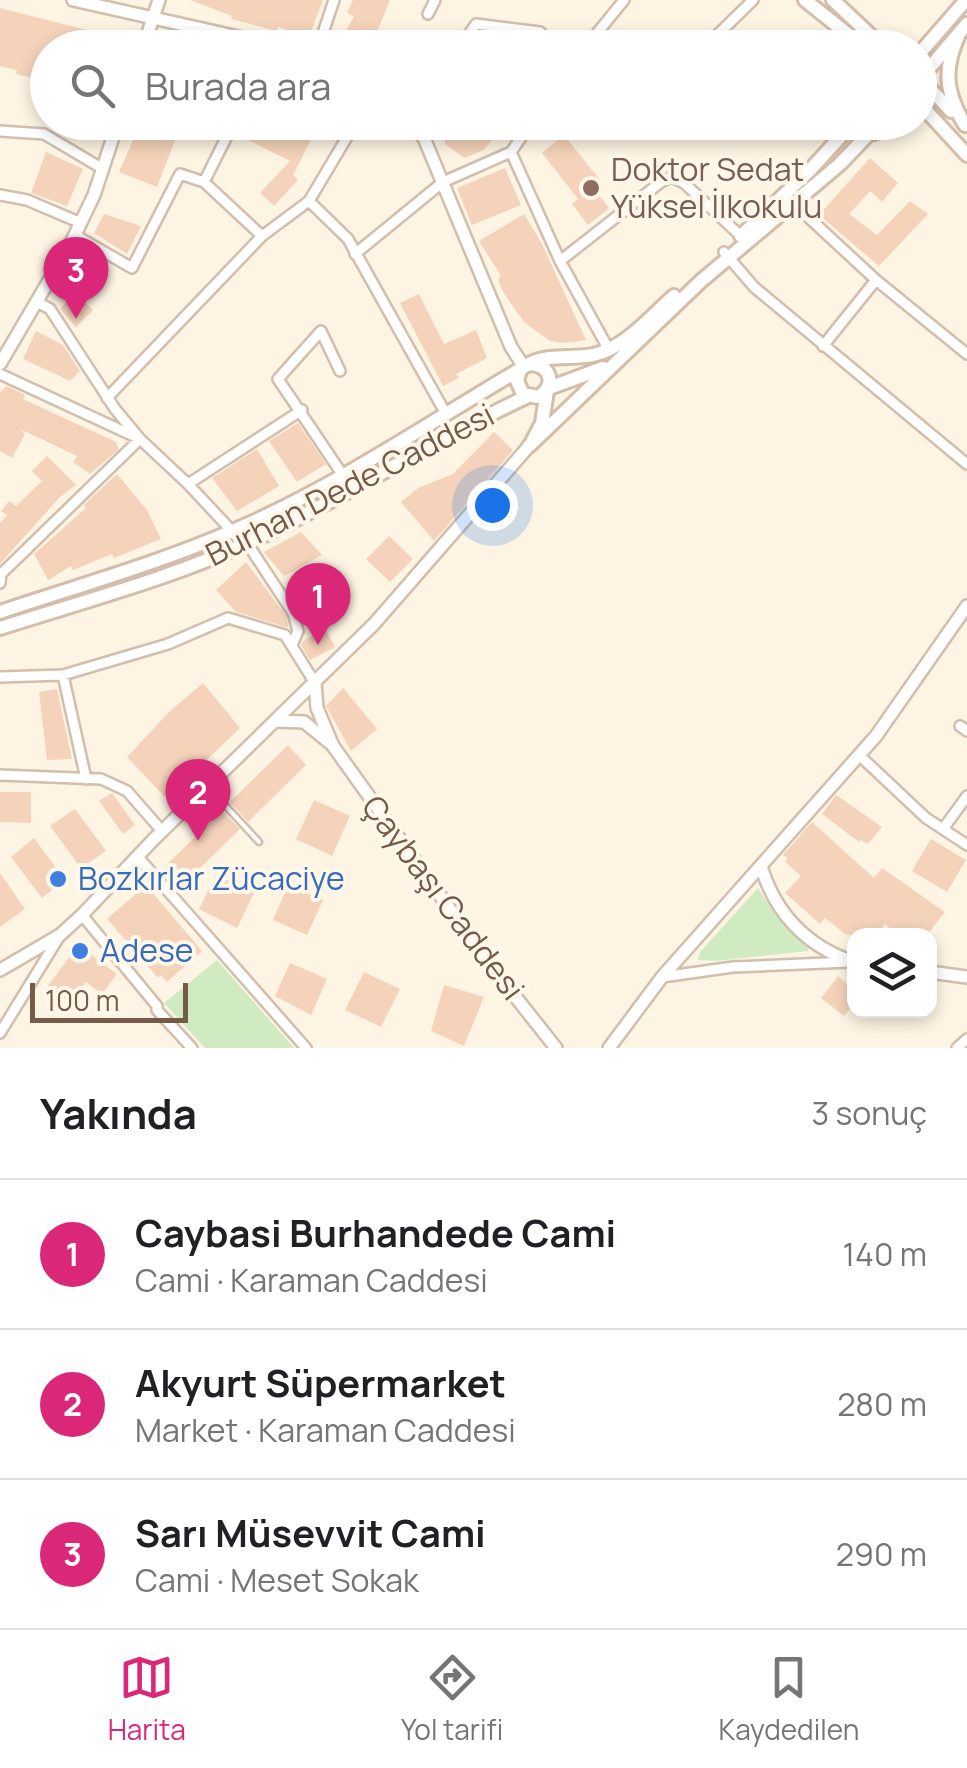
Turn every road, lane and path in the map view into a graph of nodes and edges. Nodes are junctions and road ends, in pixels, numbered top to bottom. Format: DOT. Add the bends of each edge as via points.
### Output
graph roads {
  1 [pos="73,0"];
  2 [pos="159,0"];
  3 [pos="334,0"];
  4 [pos="435,0"];
  5 [pos="624,0"];
  6 [pos="753,0"];
  7 [pos="805,0"];
  8 [pos="832,0"];
  9 [pos="966,0"];
  10 [pos="428,14"];
  11 [pos="148,16"];
  12 [pos="963,29"];
  13 [pos="146,30"];
  14 [pos="209,30"];
  15 [pos="324,30"];
  16 [pos="472,30"];
  17 [pos="524,30"];
  18 [pos="599,30"];
  19 [pos="722,30"];
  20 [pos="842,30"];
  21 [pos="864,30"];
  22 [pos="937,33"];
  23 [pos="937,59"];
  24 [pos="937,96"];
  25 [pos="937,123"];
  26 [pos="966,126"];
  27 [pos="937,128"];
  28 [pos="0,131"];
  29 [pos="944,131"];
  30 [pos="30,133"];
  31 [pos="54,140"];
  32 [pos="112,140"];
  33 [pos="225,140"];
  34 [pos="345,140"];
  35 [pos="425,140"];
  36 [pos="519,140"];
  37 [pos="838,140"];
  38 [pos="863,140"];
  39 [pos="511,152"];
  40 [pos="967,156"];
  41 [pos="103,169"];
  42 [pos="204,182"];
  43 [pos="442,182"];
  44 [pos="0,195"];
  45 [pos="309,201"];
  46 [pos="794,204"];
  47 [pos="78,229"];
  48 [pos="262,236"];
  49 [pos="744,239"];
  50 [pos="355,254"];
  51 [pos="726,254"];
  52 [pos="560,261"];
  53 [pos="876,280"];
  54 [pos="37,302"];
  55 [pos="823,346"];
  56 [pos="967,354"];
  57 [pos="613,355"];
  58 [pos="0,364"];
  59 [pos="524,367"];
  60 [pos="340,371"];
  61 [pos="0,374"];
  62 [pos="548,389"];
  63 [pos="528,396"];
  64 [pos="107,398"];
  65 [pos="302,410"];
  66 [pos="446,414"];
  67 [pos="140,440"];
  68 [pos="529,446"];
  69 [pos="967,464"];
  70 [pos="342,474"];
  71 [pos="188,484"];
  72 [pos="232,532"];
  73 [pos="247,543"];
  74 [pos="0,583"];
  75 [pos="966,609"];
  76 [pos="0,612"];
  77 [pos="0,628"];
  78 [pos="292,644"];
  79 [pos="63,675"];
  80 [pos="0,677"];
  81 [pos="316,683"];
  82 [pos="276,721"];
  83 [pos="333,746"];
  84 [pos="858,755"];
  85 [pos="0,775"];
  86 [pos="86,779"];
  87 [pos="208,787"];
  88 [pos="967,796"];
  89 [pos="944,829"];
  90 [pos="162,831"];
  91 [pos="259,842"];
  92 [pos="967,845"];
  93 [pos="138,857"];
  94 [pos="761,866"];
  95 [pos="82,915"];
  96 [pos="60,935"];
  97 [pos="847,959"];
  98 [pos="847,962"];
  99 [pos="0,970"];
  100 [pos="937,973"];
  101 [pos="662,977"];
  102 [pos="967,977"];
  103 [pos="0,1033"];
  104 [pos="967,1038"];
  105 [pos="192,1048"];
  106 [pos="306,1048"];
  107 [pos="556,1048"];
  108 [pos="609,1048"];
  109 [pos="957,1048"];
  1 -- 11 [label="street"];
  2 -- 11 [label="street"];
  3 -- 15 [label="street"];
  4 -- 10 [label="street"];
  5 -- 18 [label="street"];
  6 -- 19 [label="street"];
  7 -- 20 [label="main road"];
  8 -- 21 [label="main road"];
  9 -- 22 [label="main road"];
  11 -- 13 [label="street"];
  11 -- 14 [label="street"];
  12 -- 23 [label="main road"];
  12 -- 26 [label="main road" via="946,81"];
  16 -- 17 [label="street" via="476,24"];
  24 -- 26 [label="main road"];
  25 -- 29 [label="main road"];
  27 -- 29 [label="main road"];
  28 -- 30 [label="street"];
  29 -- 40 [label="main road"];
  31 -- 41 [label="street"];
  32 -- 41 [label="street"];
  33 -- 42 [label="street"];
  34 -- 45 [label="street"];
  35 -- 43 [label="street"];
  36 -- 39 [label="street"];
  37 -- 49 [label="main road"];
  38 -- 46 [label="main road"];
  39 -- 43 [label="street"];
  39 -- 52 [label="street"];
  41 -- 47 [label="street"];
  42 -- 47 [label="street" via="180,174 132,268"];
  42 -- 48 [label="street"];
  43 -- 50 [label="street"];
  43 -- 59 [label="street"];
  44 -- 47 [label="street" via="27,200"];
  45 -- 48 [label="street"];
  45 -- 50 [label="street"];
  46 -- 49 [label="main road"];
  46 -- 53 [label="street"];
  47 -- 54 [label="street"];
  48 -- 64 [label="street"];
  49 -- 51 [label="main road"];
  49 -- 52 [label="street" via="671,177"];
  50 -- 66 [label="street"];
  51 -- 55 [label="street"];
  51 -- 57 [label="main road"];
  52 -- 57 [label="street"];
  53 -- 55 [label="street"];
  53 -- 56 [label="street"];
  54 -- 58 [label="street"];
  54 -- 64 [label="street" via="50,310"];
  55 -- 69 [label="street"];
  57 -- 59 [label="main road" via="554,356"];
  57 -- 62 [label="main road"];
  57 -- 68 [label="main road"];
  59 -- 62 [label="main road" via="544,368"];
  59 -- 63 [label="main road" via="518,386"];
  59 -- 66 [label="main road, Burhan Dede Caddesi"];
  60 -- 65 [label="street" via="321,331 278,379"];
  61 -- 67 [label="street"];
  62 -- 63 [label="main road"];
  62 -- 68 [label="main road" via="542,423"];
  63 -- 73 [label="main road, Burhan Dede Caddesi"];
  64 -- 67 [label="street"];
  65 -- 70 [label="street"];
  65 -- 71 [label="street"];
  66 -- 70 [label="main road, Burhan Dede Caddesi"];
  67 -- 71 [label="street"];
  67 -- 74 [label="street" via="1,574"];
  68 -- 81 [label="street"];
  70 -- 72 [label="main road, Burhan Dede Caddesi"];
  71 -- 72 [label="street"];
  72 -- 76 [label="main road, Burhan Dede Caddesi"];
  73 -- 77 [label="main road, Burhan Dede Caddesi"];
  73 -- 78 [label="street" via="293,613 298,631"];
  75 -- 84 [label="street"];
  78 -- 79 [label="street" via="285,634 228,618"];
  78 -- 81 [label="street"];
  79 -- 80 [label="street"];
  79 -- 86 [label="street"];
  81 -- 82 [label="street"];
  81 -- 83 [label="street" via="317,708"];
  82 -- 83 [label="street" via="304,722"];
  82 -- 87 [label="street"];
  83 -- 107 [label="street, Çaybaşı Caddesi"];
  84 -- 89 [label="street"];
  84 -- 94 [label="street"];
  85 -- 86 [label="street"];
  86 -- 90 [label="street" via="127,791"];
  87 -- 90 [label="street"];
  87 -- 91 [label="lane"];
  88 -- 89 [label="street"];
  89 -- 92 [label="street"];
  90 -- 93 [label="street"];
  93 -- 95 [label="street"];
  93 -- 106 [label="street"];
  94 -- 97 [label="street" via="780,911 814,944"];
  94 -- 101 [label="street"];
  95 -- 96 [label="street"];
  95 -- 105 [label="street"];
  96 -- 99 [label="street"];
  96 -- 103 [label="street"];
  98 -- 101 [label="street"];
  100 -- 102 [label="street"];
  101 -- 108 [label="street"];
  104 -- 109 [label="street"];
}
